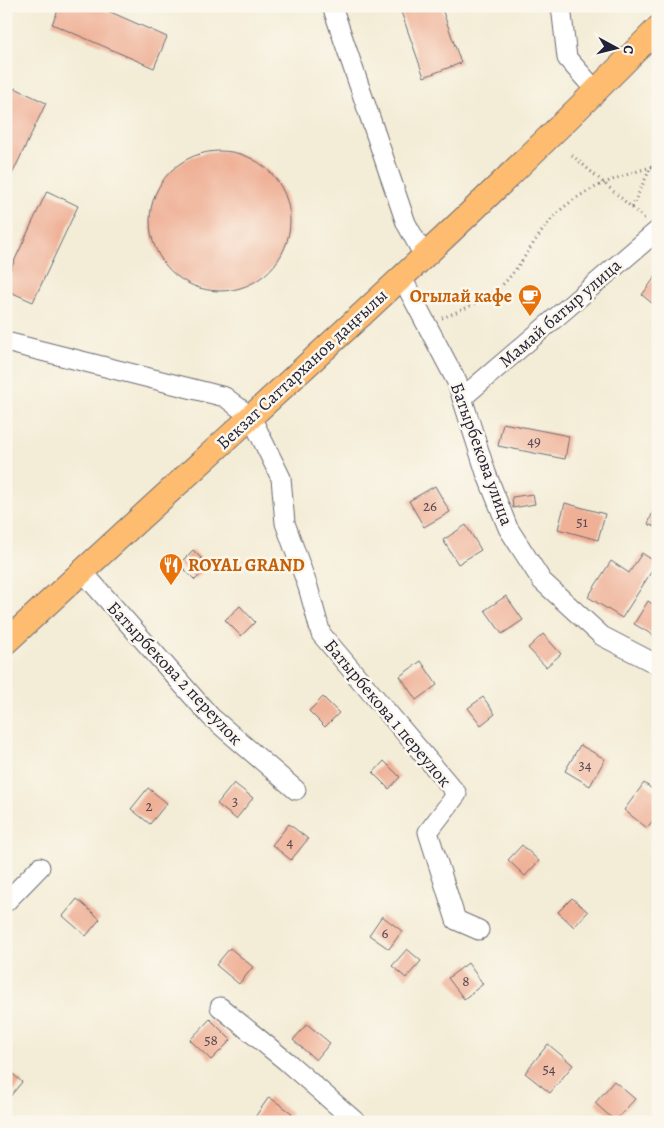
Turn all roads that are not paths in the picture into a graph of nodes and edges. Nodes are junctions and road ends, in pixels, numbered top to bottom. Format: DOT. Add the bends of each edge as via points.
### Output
graph roads {
  1 [pos="332,6"];
  2 [pos="577,6"];
  3 [pos="562,13"];
  4 [pos="658,28"];
  5 [pos="596,91"];
  6 [pos="658,229"];
  7 [pos="424,256"];
  8 [pos="401,276"];
  9 [pos="6,342"];
  10 [pos="462,398"];
  11 [pos="251,417"];
  12 [pos="82,571"];
  13 [pos="6,642"];
  14 [pos="658,665"];
  15 [pos="296,790"];
  16 [pos="40,867"];
  17 [pos="6,902"];
  18 [pos="480,930"];
  19 [pos="220,1007"];
  20 [pos="356,1122"];
  1 -- 7 [label="street" via="406,223"];
  2 -- 3 [label="street"];
  3 -- 5 [label="street" via="567,58"];
  4 -- 5 [label="main road, Бекзат Саттарханов даңғылы"];
  5 -- 7 [label="main road, Бекзат Саттарханов даңғылы"];
  6 -- 10 [label="street, Мамай батыр улица"];
  7 -- 8 [label="main road, Бекзат Саттарханов даңғылы"];
  8 -- 10 [label="street, Батырбекова улица" via="448,363"];
  8 -- 11 [label="main road, Бекзат Саттарханов даңғылы"];
  9 -- 11 [label="street" via="225,397"];
  10 -- 14 [label="street, Батырбекова улица" via="508,528 542,581 602,636"];
  11 -- 12 [label="main road, Бекзат Саттарханов даңғылы"];
  11 -- 18 [label="street, Батырбекова 1 переулок" via="281,478 285,523 322,634 457,794 428,832 456,920"];
  12 -- 13 [label="main road, Бекзат Саттарханов даңғылы"];
  12 -- 15 [label="street, Батырбекова 2 переулок" via="211,716"];
  16 -- 17 [label="street"];
  19 -- 20 [label="street"];
}
